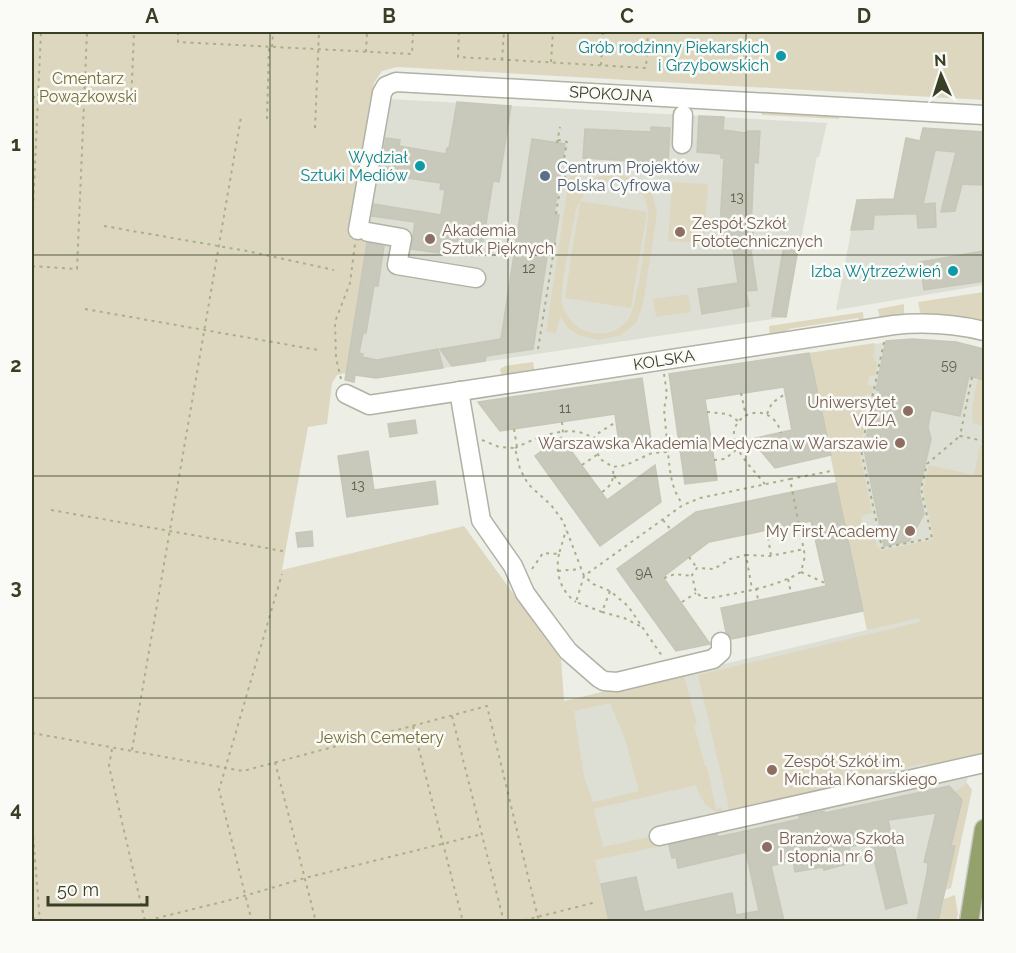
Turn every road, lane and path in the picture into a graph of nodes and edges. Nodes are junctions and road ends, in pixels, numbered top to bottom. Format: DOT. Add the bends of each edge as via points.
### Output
graph roads {
  1 [pos="41,32"];
  2 [pos="87,32"];
  3 [pos="134,32"];
  4 [pos="178,32"];
  5 [pos="273,32"];
  6 [pos="319,32"];
  7 [pos="367,32"];
  8 [pos="413,32"];
  9 [pos="459,32"];
  10 [pos="504,32"];
  11 [pos="553,32"];
  12 [pos="603,32"];
  13 [pos="648,32"];
  14 [pos="271,47"];
  15 [pos="318,51"];
  16 [pos="366,52"];
  17 [pos="502,60"];
  18 [pos="551,62"];
  19 [pos="601,66"];
  20 [pos="32,97"];
  21 [pos="38,98"];
  22 [pos="84,101"];
  23 [pos="683,115"];
  24 [pos="984,115"];
  25 [pos="241,117"];
  26 [pos="267,119"];
  27 [pos="560,127"];
  28 [pos="315,128"];
  29 [pos="682,144"];
  30 [pos="33,181"];
  31 [pos="556,214"];
  32 [pos="104,226"];
  33 [pos="32,231"];
  34 [pos="363,231"];
  35 [pos="552,240"];
  36 [pos="219,248"];
  37 [pos="32,266"];
  38 [pos="334,270"];
  39 [pos="476,278"];
  40 [pos="85,309"];
  41 [pos="205,331"];
  42 [pos="984,331"];
  43 [pos="884,338"];
  44 [pos="538,349"];
  45 [pos="318,350"];
  46 [pos="664,372"];
  47 [pos="972,377"];
  48 [pos="459,391"];
  49 [pos="741,393"];
  50 [pos="346,394"];
  51 [pos="785,394"];
  52 [pos="707,412"];
  53 [pos="767,414"];
  54 [pos="746,416"];
  55 [pos="738,421"];
  56 [pos="562,422"];
  57 [pos="616,422"];
  58 [pos="514,429"];
  59 [pos="564,433"];
  60 [pos="781,433"];
  61 [pos="960,436"];
  62 [pos="478,437"];
  63 [pos="593,439"];
  64 [pos="984,441"];
  65 [pos="516,448"];
  66 [pos="737,448"];
  67 [pos="668,452"];
  68 [pos="598,454"];
  69 [pos="714,460"];
  70 [pos="582,465"];
  71 [pos="613,467"];
  72 [pos="831,471"];
  73 [pos="614,475"];
  74 [pos="790,479"];
  75 [pos="765,484"];
  76 [pos="623,488"];
  77 [pos="602,492"];
  78 [pos="683,505"];
  79 [pos="51,510"];
  80 [pos="663,519"];
  81 [pos="567,529"];
  82 [pos="170,530"];
  83 [pos="671,530"];
  84 [pos="767,530"];
  85 [pos="804,549"];
  86 [pos="283,551"];
  87 [pos="559,554"];
  88 [pos="746,555"];
  89 [pos="771,556"];
  90 [pos="689,557"];
  91 [pos="697,568"];
  92 [pos="581,569"];
  93 [pos="558,571"];
  94 [pos="801,572"];
  95 [pos="282,574"];
  96 [pos="519,576"];
  97 [pos="584,576"];
  98 [pos="692,576"];
  99 [pos="664,578"];
  100 [pos="788,579"];
  101 [pos="825,583"];
  102 [pos="756,588"];
  103 [pos="752,589"];
  104 [pos="610,591"];
  105 [pos="696,593"];
  106 [pos="791,593"];
  107 [pos="759,600"];
  108 [pos="576,602"];
  109 [pos="682,602"];
  110 [pos="602,612"];
  111 [pos="643,628"];
  112 [pos="722,642"];
  113 [pos="671,669"];
  114 [pos="452,716"];
  115 [pos="413,726"];
  116 [pos="32,733"];
  117 [pos="112,748"];
  118 [pos="131,751"];
  119 [pos="275,762"];
  120 [pos="984,763"];
  121 [pos="225,768"];
  122 [pos="32,822"];
  123 [pos="984,829"];
  124 [pos="482,834"];
  125 [pos="659,836"];
  126 [pos="443,843"];
  127 [pos="305,878"];
  128 [pos="245,894"];
  129 [pos="593,903"];
  130 [pos="538,916"];
  131 [pos="32,918"];
  132 [pos="40,920"];
  133 [pos="52,921"];
  134 [pos="252,921"];
  135 [pos="316,921"];
  136 [pos="463,921"];
  137 [pos="504,921"];
  138 [pos="517,921"];
  139 [pos="539,921"];
  140 [pos="969,921"];
  1 -- 21 [label="path"];
  2 -- 22 [label="path"];
  3 -- 22 [label="path" via="131,104"];
  4 -- 14 [label="path" via="178,42"];
  5 -- 14 [label="path"];
  6 -- 15 [label="path"];
  7 -- 16 [label="path"];
  8 -- 16 [label="path" via="412,54"];
  9 -- 17 [label="path" via="458,57"];
  10 -- 17 [label="path"];
  11 -- 18 [label="path"];
  12 -- 19 [label="path"];
  13 -- 19 [label="path" via="646,68"];
  14 -- 15 [label="path"];
  14 -- 26 [label="path"];
  15 -- 16 [label="path"];
  15 -- 28 [label="path"];
  17 -- 18 [label="path"];
  18 -- 19 [label="path"];
  20 -- 21 [label="path"];
  21 -- 22 [label="path"];
  21 -- 30 [label="path"];
  22 -- 37 [label="path" via="77,268"];
  23 -- 29 [label="street"];
  24 -- 34 [label="street, SPOKOJNA" via="396,82 386,86 382,93"];
  25 -- 36 [label="path"];
  27 -- 31 [label="path" via="557,142 567,142 567,162"];
  30 -- 33 [label="path"];
  32 -- 36 [label="path"];
  34 -- 39 [label="street" via="402,238 397,265"];
  34 -- 50 [label="path" via="354,249 350,283 335,322 336,358"];
  35 -- 44 [label="path" via="555,243"];
  36 -- 38 [label="path"];
  36 -- 41 [label="path"];
  40 -- 41 [label="path"];
  41 -- 45 [label="path"];
  41 -- 82 [label="path"];
  42 -- 48 [label="street, KOLSKA" via="942,324 894,325"];
  43 -- 61 [label="path" via="861,450 882,548 932,538 921,489 927,464"];
  46 -- 67 [label="path"];
  47 -- 61 [label="path"];
  48 -- 50 [label="street, KOLSKA" via="369,405"];
  48 -- 96 [label="street" via="479,515"];
  49 -- 54 [label="path"];
  51 -- 53 [label="path" via="772,403"];
  52 -- 55 [label="path" via="728,414"];
  53 -- 54 [label="path"];
  53 -- 60 [label="path" via="775,419"];
  54 -- 55 [label="path"];
  55 -- 66 [label="path" via="733,432"];
  56 -- 59 [label="path"];
  57 -- 63 [label="path"];
  58 -- 65 [label="path"];
  59 -- 63 [label="path" via="583,433"];
  59 -- 65 [label="path"];
  61 -- 64 [label="path"];
  62 -- 65 [label="path" via="493,446"];
  63 -- 68 [label="path"];
  65 -- 81 [label="path" via="528,484 558,513"];
  66 -- 69 [label="path" via="725,459"];
  66 -- 75 [label="path"];
  67 -- 71 [label="path" via="652,453"];
  67 -- 78 [label="path" via="670,479"];
  68 -- 70 [label="path"];
  68 -- 71 [label="path"];
  71 -- 73 [label="path"];
  72 -- 74 [label="path"];
  73 -- 76 [label="path"];
  73 -- 77 [label="path"];
  74 -- 75 [label="path"];
  74 -- 85 [label="path"];
  75 -- 78 [label="path"];
  78 -- 80 [label="path"];
  79 -- 82 [label="path"];
  80 -- 83 [label="path"];
  80 -- 97 [label="path"];
  81 -- 87 [label="path"];
  81 -- 92 [label="path"];
  82 -- 86 [label="path"];
  82 -- 118 [label="path"];
  84 -- 89 [label="path"];
  85 -- 89 [label="path"];
  85 -- 94 [label="path"];
  87 -- 93 [label="path"];
  87 -- 96 [label="path" via="543,553 533,569"];
  88 -- 89 [label="path"];
  88 -- 91 [label="path" via="714,569"];
  88 -- 103 [label="path"];
  90 -- 91 [label="path"];
  91 -- 98 [label="path"];
  92 -- 93 [label="path"];
  92 -- 97 [label="path"];
  93 -- 108 [label="path" via="562,587"];
  94 -- 100 [label="path"];
  94 -- 101 [label="path"];
  95 -- 121 [label="path"];
  96 -- 113 [label="street" via="525,593 568,651 599,678 617,682"];
  97 -- 104 [label="path"];
  97 -- 108 [label="path"];
  98 -- 99 [label="path" via="675,574"];
  98 -- 105 [label="path"];
  100 -- 102 [label="path"];
  100 -- 106 [label="path"];
  102 -- 103 [label="path"];
  102 -- 107 [label="path"];
  103 -- 105 [label="path" via="711,598"];
  104 -- 110 [label="path"];
  104 -- 111 [label="path" via="628,606"];
  105 -- 109 [label="path"];
  108 -- 110 [label="path"];
  110 -- 111 [label="path"];
  111 -- 113 [label="path"];
  112 -- 113 [label="street" via="718,656"];
  114 -- 115 [label="path"];
  114 -- 124 [label="path"];
  114 -- 130 [label="path" via="487,706"];
  115 -- 119 [label="path"];
  115 -- 126 [label="path"];
  116 -- 117 [label="path"];
  117 -- 118 [label="path"];
  117 -- 128 [label="path" via="109,766 145,921"];
  118 -- 121 [label="path"];
  119 -- 121 [label="path" via="243,771"];
  119 -- 127 [label="path"];
  120 -- 125 [label="street"];
  121 -- 128 [label="path" via="219,790"];
  122 -- 132 [label="path"];
  123 -- 140 [label="main road"];
  124 -- 126 [label="path"];
  124 -- 137 [label="path"];
  126 -- 127 [label="path"];
  126 -- 136 [label="path"];
  127 -- 128 [label="path"];
  127 -- 135 [label="path"];
  128 -- 134 [label="path"];
  129 -- 130 [label="path"];
  130 -- 138 [label="path"];
  130 -- 139 [label="path"];
  131 -- 132 [label="path"];
  132 -- 133 [label="path"];
}
